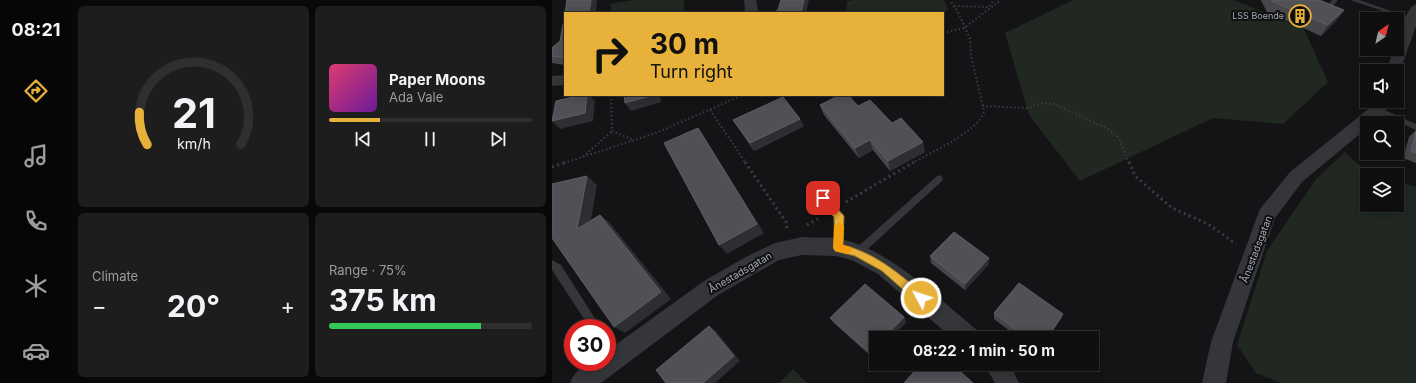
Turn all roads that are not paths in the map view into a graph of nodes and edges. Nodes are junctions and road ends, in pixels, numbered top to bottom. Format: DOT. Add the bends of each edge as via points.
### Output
graph roads {
  1 [pos="750,0"];
  2 [pos="1335,0"];
  3 [pos="1353,0"];
  4 [pos="1312,6"];
  5 [pos="750,12"];
  6 [pos="1414,14"];
  7 [pos="1396,64"];
  8 [pos="564,80"];
  9 [pos="552,81"];
  10 [pos="1376,108"];
  11 [pos="1385,108"];
  12 [pos="1416,127"];
  13 [pos="939,178"];
  14 [pos="812,188"];
  15 [pos="848,250"];
  16 [pos="552,264"];
  17 [pos="590,319"];
  18 [pos="961,331"];
  19 [pos="616,348"];
  20 [pos="593,371"];
  21 [pos="1001,371"];
  22 [pos="582,383"];
  23 [pos="1007,383"];
  24 [pos="1214,383"];
  1 -- 5 [label="street"];
  2 -- 4 [label="lane" via="1326,11"];
  3 -- 6 [label="lane"];
  6 -- 7 [label="street"];
  8 -- 9 [label="street"];
  10 -- 24 [label="street, Ånestadsgatan" via="1296,177 1267,215 1222,342"];
  11 -- 12 [label="lane"];
  13 -- 15 [label="lane"];
  14 -- 15 [label="lane" via="839,216"];
  15 -- 18 [label="street, Ånestadsgatan" via="885,268"];
  15 -- 19 [label="street, Ånestadsgatan" via="788,243"];
  16 -- 17 [label="lane"];
  20 -- 22 [label="street, Ånestadsgatan"];
  21 -- 23 [label="street"];
}
